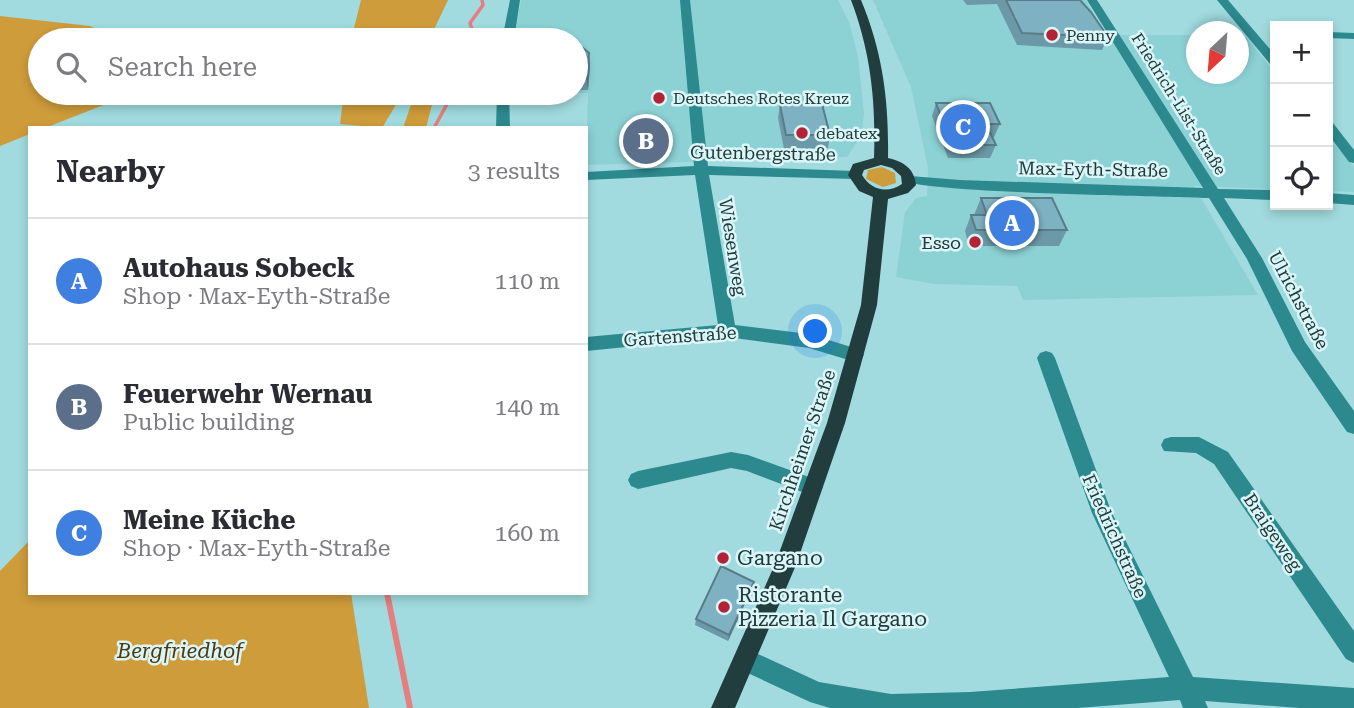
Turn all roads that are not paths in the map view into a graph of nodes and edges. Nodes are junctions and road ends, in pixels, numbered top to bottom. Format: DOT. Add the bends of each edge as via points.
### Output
graph roads {
  1 [pos="514,0"];
  2 [pos="685,0"];
  3 [pos="856,0"];
  4 [pos="1092,0"];
  5 [pos="1222,0"];
  6 [pos="510,28"];
  7 [pos="1333,35"];
  8 [pos="1254,36"];
  9 [pos="1270,36"];
  10 [pos="1354,36"];
  11 [pos="1270,56"];
  12 [pos="503,105"];
  13 [pos="503,126"];
  14 [pos="1333,132"];
  15 [pos="1354,159"];
  16 [pos="881,160"];
  17 [pos="701,170"];
  18 [pos="855,175"];
  19 [pos="588,176"];
  20 [pos="910,180"];
  21 [pos="1213,191"];
  22 [pos="881,194"];
  23 [pos="1270,194"];
  24 [pos="1333,198"];
  25 [pos="1354,200"];
  26 [pos="727,331"];
  27 [pos="588,344"];
  28 [pos="855,355"];
  29 [pos="1046,358"];
  30 [pos="1354,426"];
  31 [pos="1171,444"];
  32 [pos="638,480"];
  33 [pos="813,487"];
  34 [pos="1354,651"];
  35 [pos="745,660"];
  36 [pos="1192,698"];
  37 [pos="1354,701"];
  38 [pos="723,708"];
  1 -- 6 [label="street"];
  2 -- 17 [label="street, Wiesenweg"];
  3 -- 16 [label="main road" via="878,59 883,105"];
  4 -- 21 [label="street, Friedrich-List-Straße"];
  5 -- 8 [label="street"];
  7 -- 10 [label="street"];
  8 -- 9 [label="street"];
  8 -- 11 [label="street"];
  12 -- 13 [label="street"];
  14 -- 15 [label="street"];
  16 -- 18 [label="main road" via="862,164"];
  16 -- 20 [label="main road" via="904,169"];
  17 -- 18 [label="street, Gutenbergstraße"];
  17 -- 19 [label="street, Gutenbergstraße"];
  17 -- 26 [label="street, Wiesenweg"];
  18 -- 22 [label="main road" via="866,189"];
  20 -- 21 [label="street, Max-Eyth-Straße"];
  20 -- 22 [label="main road" via="899,193"];
  21 -- 23 [label="street, Max-Eyth-Straße"];
  21 -- 30 [label="street, Ulrichstraße" via="1254,258 1298,346"];
  22 -- 28 [label="main road, Kirchheimer Straße" via="869,305"];
  24 -- 25 [label="street"];
  26 -- 27 [label="street, Gartenstraße"];
  26 -- 28 [label="street, Gartenstraße" via="809,341"];
  28 -- 33 [label="main road, Kirchheimer Straße"];
  29 -- 36 [label="street, Friedrichstraße" via="1102,513"];
  31 -- 34 [label="street, Braigeweg" via="1199,445 1221,458"];
  32 -- 33 [label="street" via="731,460"];
  33 -- 35 [label="main road, Kirchheimer Straße"];
  35 -- 36 [label="street" via="818,694 891,706"];
  35 -- 38 [label="main road, Kirchheimer Straße"];
  36 -- 37 [label="street"];
}
